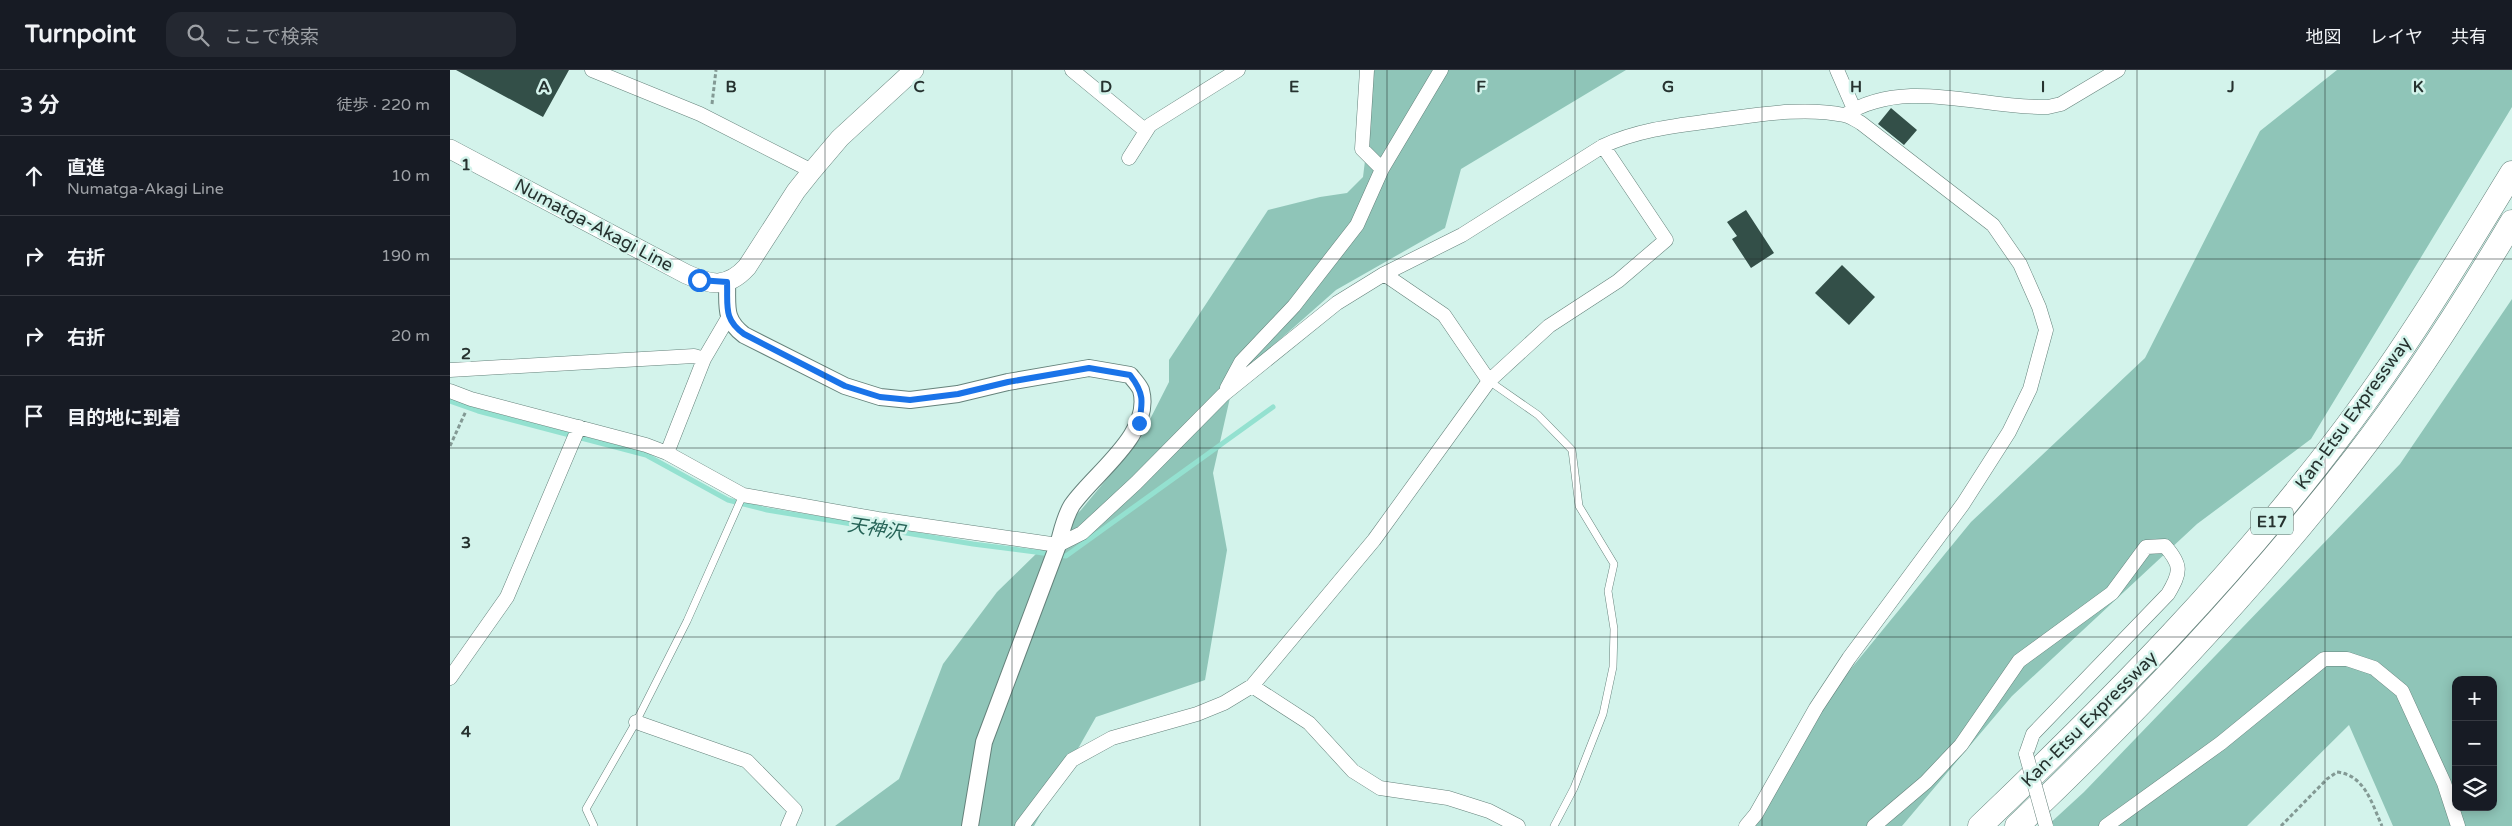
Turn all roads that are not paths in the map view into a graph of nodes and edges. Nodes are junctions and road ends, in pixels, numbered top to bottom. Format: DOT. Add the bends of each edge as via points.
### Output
graph roads {
  1 [pos="592,70"];
  2 [pos="914,70"];
  3 [pos="1072,70"];
  4 [pos="1238,70"];
  5 [pos="1367,70"];
  6 [pos="1441,70"];
  7 [pos="1837,70"];
  8 [pos="2118,70"];
  9 [pos="1850,112"];
  10 [pos="1146,131"];
  11 [pos="1603,146"];
  12 [pos="450,149"];
  13 [pos="1128,158"];
  14 [pos="1382,169"];
  15 [pos="812,172"];
  16 [pos="2512,173"];
  17 [pos="2512,222"];
  18 [pos="1384,274"];
  19 [pos="727,282"];
  20 [pos="728,318"];
  21 [pos="704,359"];
  22 [pos="450,370"];
  23 [pos="1489,381"];
  24 [pos="450,391"];
  25 [pos="1223,395"];
  26 [pos="577,433"];
  27 [pos="667,453"];
  28 [pos="743,495"];
  29 [pos="1058,545"];
  30 [pos="450,678"];
  31 [pos="1252,686"];
  32 [pos="636,722"];
  33 [pos="594,826"];
  34 [pos="788,826"];
  35 [pos="970,826"];
  36 [pos="1022,826"];
  37 [pos="1518,826"];
  38 [pos="1554,826"];
  39 [pos="1746,826"];
  40 [pos="1874,826"];
  41 [pos="1980,826"];
  42 [pos="2017,826"];
  43 [pos="2046,826"];
  44 [pos="2106,826"];
  45 [pos="2458,826"];
  1 -- 15 [label="street" via="710,120"];
  2 -- 15 [label="main road" via="840,138"];
  3 -- 10 [label="street"];
  4 -- 10 [label="street" via="1150,125"];
  5 -- 14 [label="street" via="1362,149"];
  6 -- 14 [label="street"];
  7 -- 9 [label="street"];
  8 -- 9 [label="street" via="2061,104 2048,107 1930,96 1884,100"];
  9 -- 11 [label="street" via="1762,114 1651,129"];
  9 -- 39 [label="street" via="1993,225 2020,264 2046,330 2030,389 2009,432 1963,504 1849,658"];
  10 -- 13 [label="street"];
  11 -- 18 [label="street" via="1462,235"];
  11 -- 23 [label="street" via="1666,240 1618,281 1549,326"];
  12 -- 19 [label="main road, Numatga-Akagi Line" via="686,274 709,282"];
  14 -- 25 [label="street" via="1357,225 1294,306 1241,362"];
  15 -- 19 [label="main road" via="747,267 738,277"];
  16 -- 41 [label="highway, Kan-Etsu Expressway / E17" via="2388,370 2284,507 2143,665"];
  17 -- 42 [label="highway, Kan-Etsu Expressway / E17" via="2409,385 2294,533 2227,613 2159,686"];
  18 -- 23 [label="street" via="1444,316"];
  18 -- 25 [label="street" via="1337,304"];
  19 -- 20 [label="street"];
  20 -- 21 [label="street"];
  20 -- 29 [label="street" via="744,334 845,386 880,397 910,400 958,394 1089,368 1130,375 1141,389 1143,404 1139,423 1130,439 1074,504 1066,517"];
  21 -- 22 [label="street" via="694,356"];
  21 -- 27 [label="street"];
  23 -- 31 [label="street" via="1374,540"];
  23 -- 38 [label="lane" via="1538,415 1572,450 1579,506 1614,564 1608,591 1614,629 1613,667 1603,714 1574,788"];
  24 -- 26 [label="street"];
  25 -- 29 [label="street" via="1082,533"];
  26 -- 27 [label="street"];
  26 -- 30 [label="street" via="507,597"];
  27 -- 28 [label="street"];
  28 -- 29 [label="street" via="878,519"];
  28 -- 32 [label="lane" via="687,621"];
  29 -- 35 [label="street" via="984,742"];
  31 -- 36 [label="street" via="1215,707 1112,738 1072,760"];
  31 -- 37 [label="street" via="1309,723 1353,771 1380,788 1448,798 1489,811"];
  32 -- 33 [label="lane" via="586,809"];
  32 -- 34 [label="street" via="747,761 795,810"];
  40 -- 43 [label="street, bridge" via="1926,782 1961,745 2019,662 2112,593 2146,547 2165,546 2176,559 2179,576 2168,594 2033,734 2026,754"];
  44 -- 45 [label="street" via="2221,743 2324,659 2346,659 2374,668 2402,691 2444,783"];
}
